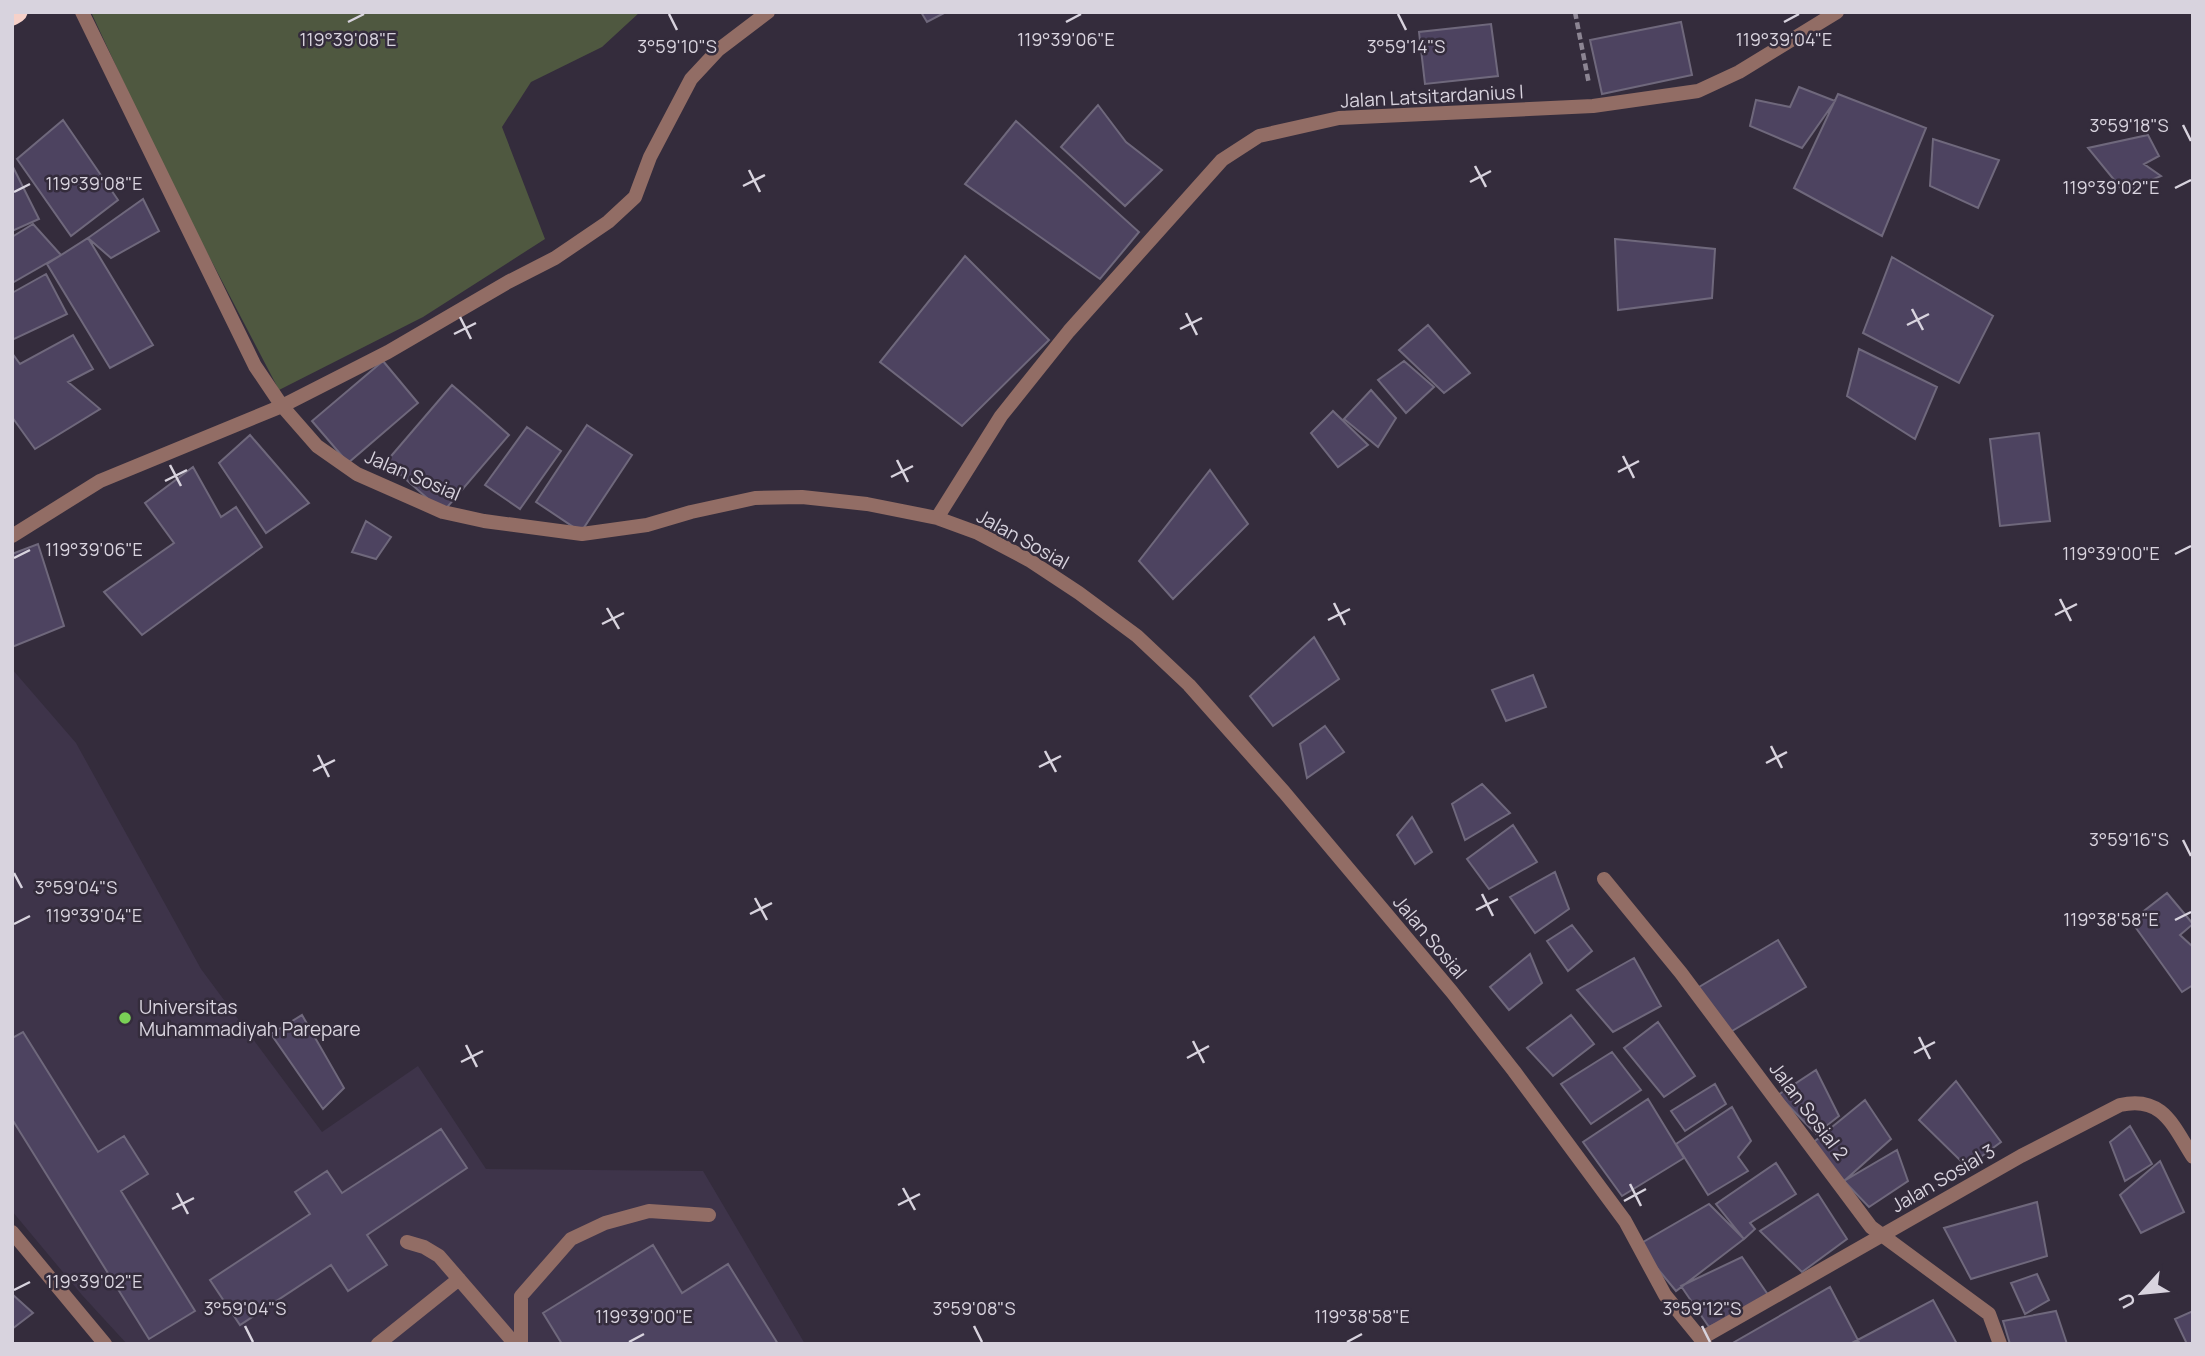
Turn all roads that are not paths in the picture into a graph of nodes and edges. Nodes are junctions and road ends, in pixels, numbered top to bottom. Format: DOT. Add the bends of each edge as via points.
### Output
graph roads {
  1 [pos="17,12"];
  2 [pos="82,12"];
  3 [pos="768,12"];
  4 [pos="1837,12"];
  5 [pos="12,15"];
  6 [pos="282,406"];
  7 [pos="937,518"];
  8 [pos="12,536"];
  9 [pos="1604,879"];
  10 [pos="2193,1157"];
  11 [pos="709,1215"];
  12 [pos="12,1232"];
  13 [pos="1882,1235"];
  14 [pos="407,1242"];
  15 [pos="459,1279"];
  16 [pos="1703,1341"];
  17 [pos="105,1344"];
  18 [pos="378,1344"];
  19 [pos="515,1344"];
  20 [pos="522,1344"];
  21 [pos="2000,1344"];
  1 -- 5 [label="highway"];
  2 -- 6 [label="street, Jalan Sosial" via="255,366"];
  3 -- 6 [label="street" via="718,50 691,79 650,157 635,197 608,222 555,258"];
  4 -- 7 [label="street, Jalan Latsitardanius I" via="1739,72 1698,91 1592,106 1339,118 1259,136 1222,160 1069,331 1000,416"];
  6 -- 7 [label="street, Jalan Sosial" via="317,446 357,474 443,512 484,521 582,534 647,525 755,498 802,497"];
  6 -- 8 [label="street" via="100,481"];
  7 -- 16 [label="street, Jalan Sosial" via="978,533 1079,593 1137,636 1189,685 1324,839 1514,1071 1625,1221 1665,1295"];
  9 -- 13 [label="street, Jalan Sosial 2" via="1681,973 1871,1227"];
  10 -- 13 [label="street, Jalan Sosial 3" via="2167,1115 2151,1104 2135,1101 2021,1156"];
  11 -- 20 [label="street" via="649,1211 605,1223 571,1239 521,1296"];
  12 -- 17 [label="street"];
  13 -- 16 [label="street, Jalan Sosial 3"];
  13 -- 21 [label="street, Jalan Sosial 2" via="1989,1314"];
  14 -- 15 [label="street" via="439,1256"];
  15 -- 18 [label="street"];
  15 -- 19 [label="street"];
}
